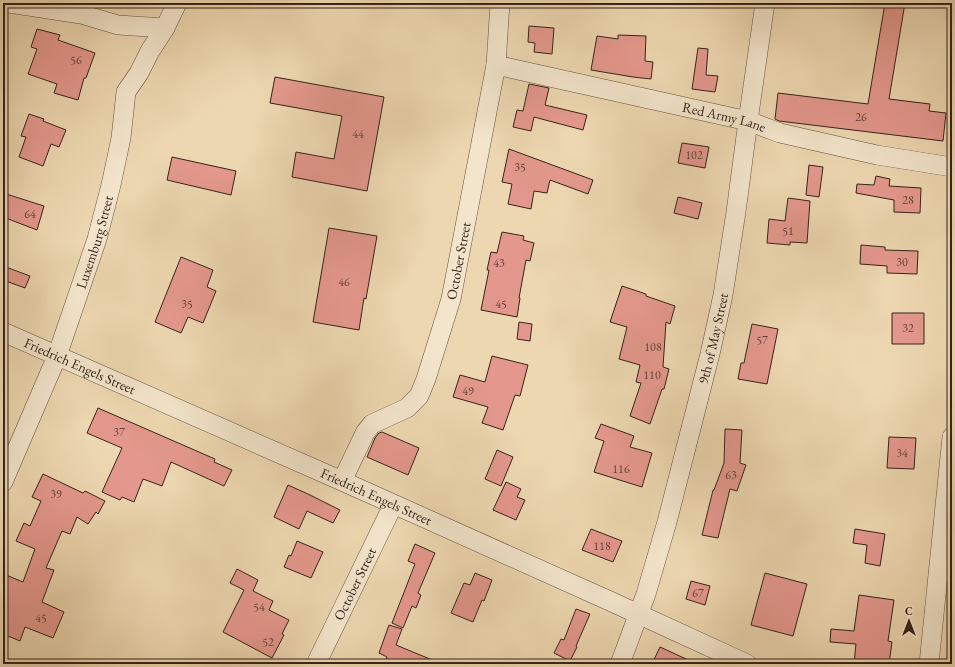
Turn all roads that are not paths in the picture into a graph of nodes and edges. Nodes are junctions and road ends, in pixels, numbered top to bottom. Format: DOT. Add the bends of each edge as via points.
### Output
graph roads {
  1 [pos="9,3"];
  2 [pos="177,3"];
  3 [pos="500,3"];
  4 [pos="765,3"];
  5 [pos="165,28"];
  6 [pos="496,65"];
  7 [pos="748,121"];
  8 [pos="952,167"];
  9 [pos="3,332"];
  10 [pos="57,356"];
  11 [pos="952,437"];
  12 [pos="342,481"];
  13 [pos="3,482"];
  14 [pos="394,505"];
  15 [pos="638,614"];
  16 [pos="316,664"];
  17 [pos="620,664"];
  18 [pos="748,664"];
  19 [pos="929,664"];
  1 -- 5 [label="street" via="81,14 118,25"];
  2 -- 5 [label="street, Luxemburg Street"];
  3 -- 6 [label="street, October Street"];
  4 -- 7 [label="street, 9th of May Street"];
  5 -- 10 [label="street, Luxemburg Street" via="126,92 121,138 110,192 97,239"];
  6 -- 7 [label="street, Red Army Lane"];
  6 -- 12 [label="street, October Street" via="451,299 426,379 419,396 407,408 372,424 365,433"];
  7 -- 8 [label="street, Red Army Lane" via="780,133 877,155"];
  7 -- 15 [label="street, 9th of May Street" via="723,295 710,354 667,522"];
  9 -- 10 [label="street, Friedrich Engels Street"];
  10 -- 12 [label="street, Friedrich Engels Street"];
  10 -- 13 [label="street, Luxemburg Street"];
  11 -- 19 [label="street"];
  12 -- 14 [label="street, Friedrich Engels Street"];
  14 -- 15 [label="street, Friedrich Engels Street"];
  14 -- 16 [label="street, October Street"];
  15 -- 17 [label="street, 9th of May Street"];
  15 -- 18 [label="street, Friedrich Engels Street"];
}
